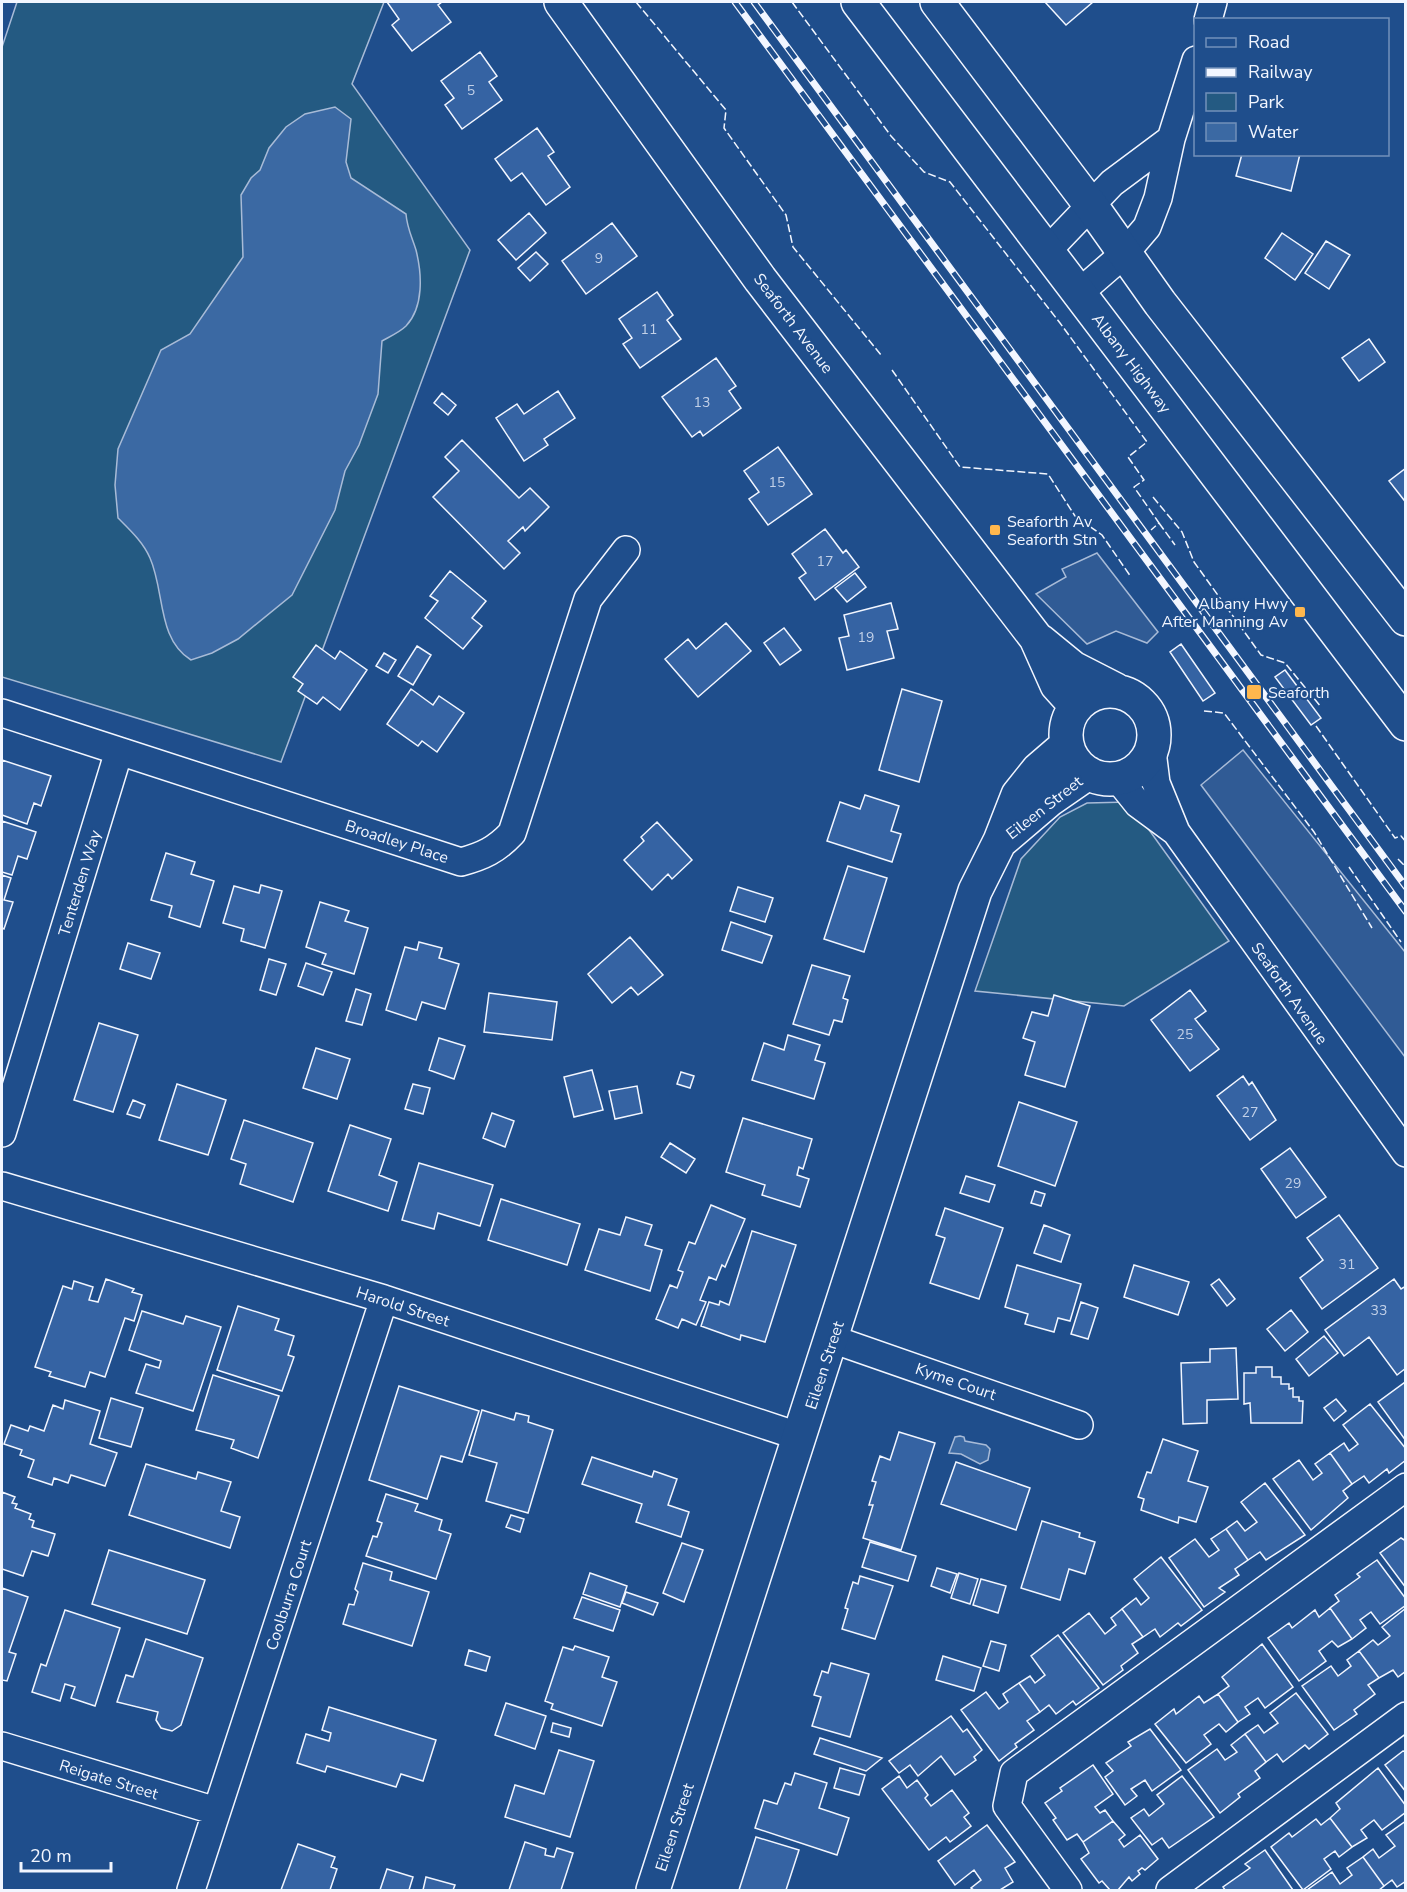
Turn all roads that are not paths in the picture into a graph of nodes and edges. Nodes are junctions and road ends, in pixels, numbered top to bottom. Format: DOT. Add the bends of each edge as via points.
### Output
graph roads {
  1 [pos="561,2"];
  2 [pos="858,2"];
  3 [pos="937,2"];
  4 [pos="1214,2"];
  5 [pos="1209,18"];
  6 [pos="1194,66"];
  7 [pos="1171,139"];
  8 [pos="1092,207"];
  9 [pos="1047,251"];
  10 [pos="1125,254"];
  11 [pos="1079,293"];
  12 [pos="626,550"];
  13 [pos="1406,619"];
  14 [pos="1036,638"];
  15 [pos="1116,690"];
  16 [pos="1077,706"];
  17 [pos="2,713"];
  18 [pos="1406,724"];
  19 [pos="1067,745"];
  20 [pos="119,751"];
  21 [pos="1152,751"];
  22 [pos="1103,776"];
  23 [pos="1176,832"];
  24 [pos="1000,842"];
  25 [pos="2,1133"];
  26 [pos="1406,1153"];
  27 [pos="2,1186"];
  28 [pos="384,1299"];
  29 [pos="832,1340"];
  30 [pos="1079,1425"];
  31 [pos="801,1437"];
  32 [pos="1406,1486"];
  33 [pos="1406,1716"];
  34 [pos="2,1746"];
  35 [pos="216,1811"];
  36 [pos="191,1890"];
  37 [pos="653,1890"];
  38 [pos="1068,1890"];
  39 [pos="1170,1890"];
  1 -- 14 [label="main road, Seaforth Avenue" via="760,279"];
  2 -- 9 [label="main road, Albany Highway"];
  3 -- 8 [label="main road"];
  4 -- 5 [label="street"];
  6 -- 7 [label="street"];
  7 -- 8 [label="street" via="1112,183"];
  7 -- 10 [label="street" via="1147,227"];
  8 -- 9 [label="street"];
  8 -- 10 [label="main road"];
  9 -- 11 [label="main road, Albany Highway"];
  10 -- 11 [label="street"];
  10 -- 13 [label="main road"];
  11 -- 18 [label="main road, Albany Highway"];
  12 -- 20 [label="street, Broadley Place" via="588,599 512,833 499,847 482,856 461,862"];
  14 -- 15 [label="main road, Seaforth Avenue" via="1073,668"];
  14 -- 16 [label="main road, Seaforth Avenue" via="1057,685"];
  15 -- 16 [label="main road" via="1095,694"];
  15 -- 21 [label="main road" via="1141,702 1149,712 1154,724"];
  16 -- 19 [label="main road" via="1069,718"];
  17 -- 20 [label="street"];
  19 -- 22 [label="main road" via="1078,766"];
  19 -- 24 [label="main road, Eileen Street" via="1038,770 1018,795"];
  20 -- 25 [label="street, Tenterden Way"];
  21 -- 22 [label="main road" via="1132,774"];
  21 -- 23 [label="street, Seaforth Avenue" via="1156,783"];
  22 -- 23 [label="street, Seaforth Avenue"];
  22 -- 24 [label="main road, Eileen Street" via="1050,800"];
  23 -- 26 [label="street, Seaforth Avenue"];
  24 -- 29 [label="main road, Eileen Street" via="975,891"];
  27 -- 28 [label="street, Harold Street"];
  28 -- 31 [label="street, Harold Street"];
  28 -- 35 [label="street, Coolburra Court"];
  29 -- 30 [label="street, Kyme Court"];
  29 -- 31 [label="main road, Eileen Street"];
  31 -- 37 [label="main road, Eileen Street"];
  32 -- 38 [label="street" via="1014,1773 1007,1806"];
  33 -- 39 [label="street"];
  34 -- 35 [label="street, Reigate Street"];
  35 -- 36 [label="street, Coolburra Court"];
}
